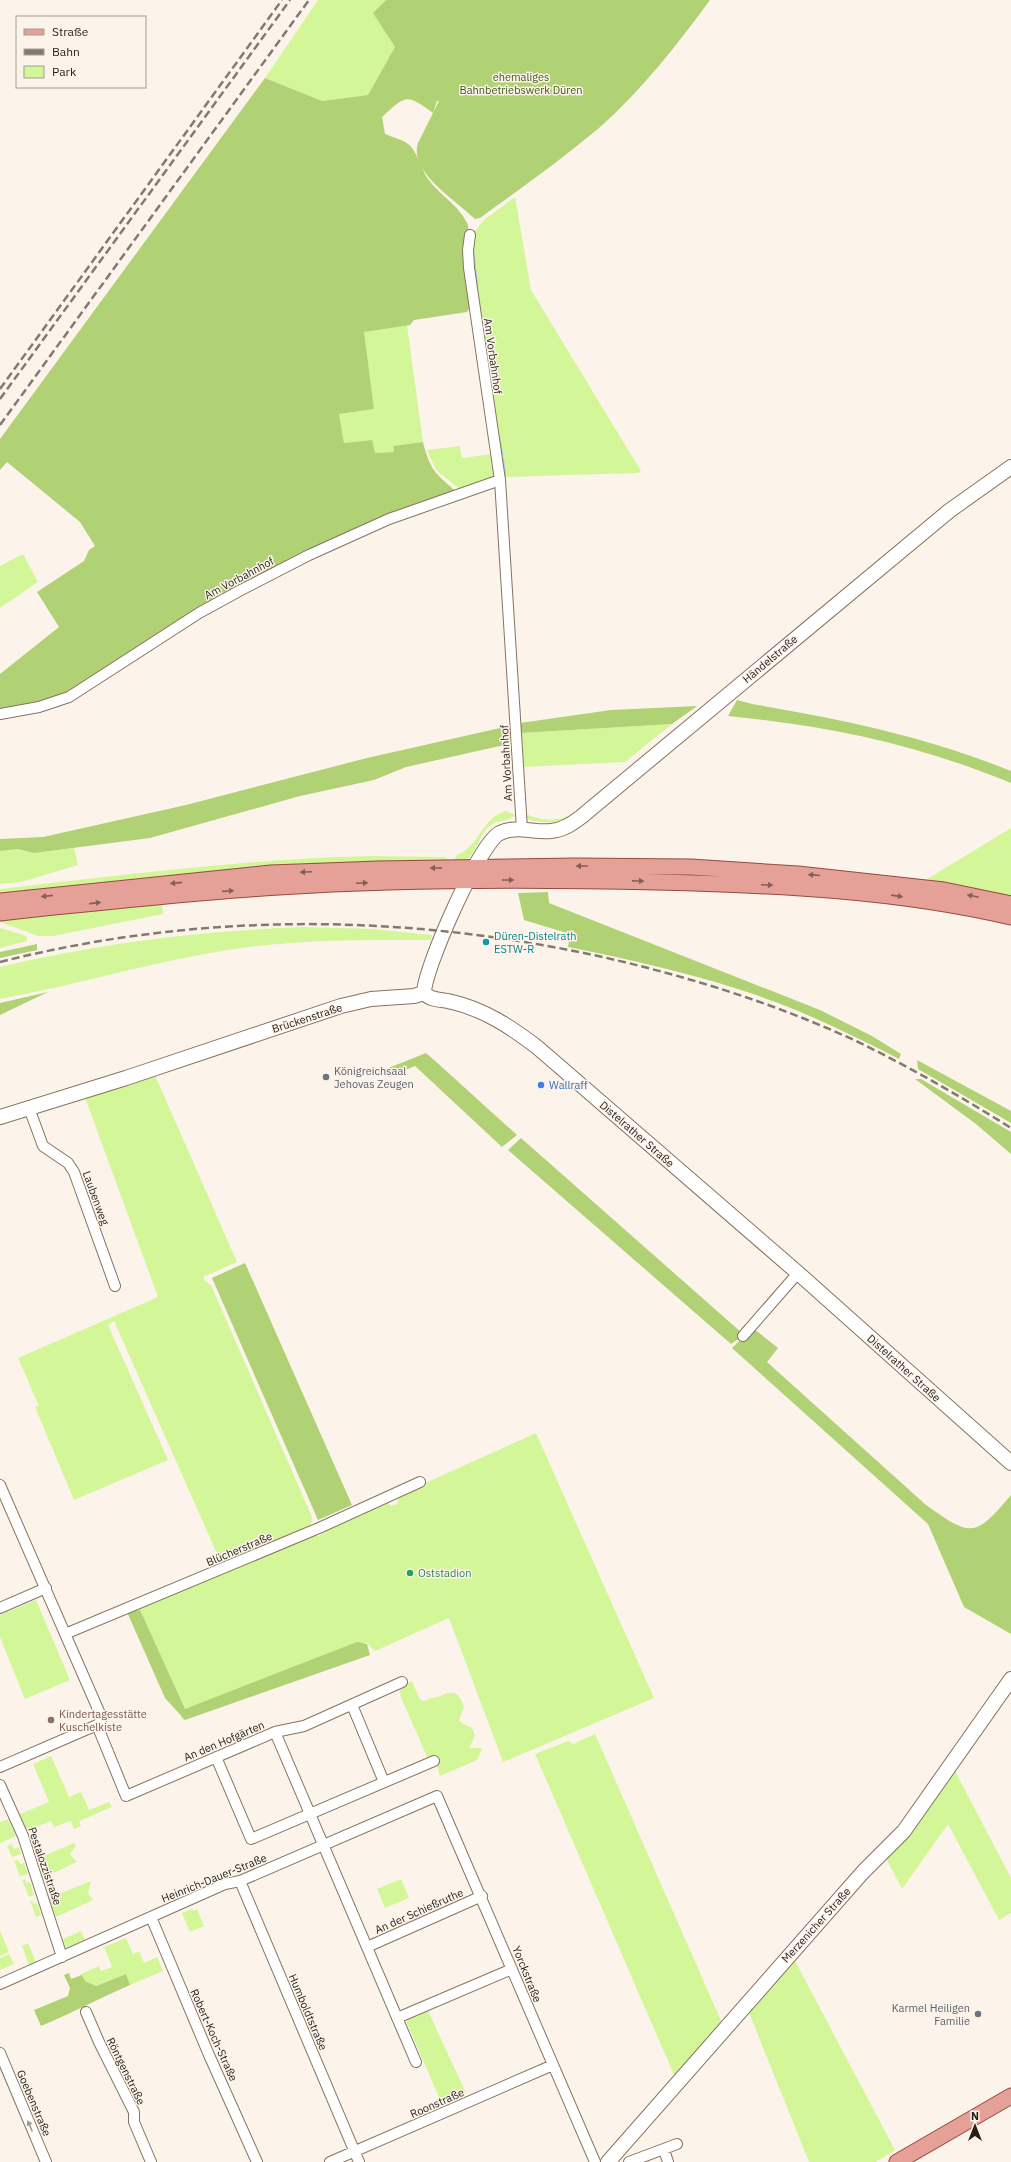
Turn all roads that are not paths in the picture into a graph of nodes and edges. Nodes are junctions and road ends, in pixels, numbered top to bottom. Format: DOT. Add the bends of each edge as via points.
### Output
graph roads {
  1 [pos="470,235"];
  2 [pos="1011,466"];
  3 [pos="500,480"];
  4 [pos="0,714"];
  5 [pos="522,830"];
  6 [pos="472,874"];
  7 [pos="0,901"];
  8 [pos="1011,904"];
  9 [pos="0,913"];
  10 [pos="1011,917"];
  11 [pos="424,993"];
  12 [pos="29,1108"];
  13 [pos="0,1117"];
  14 [pos="798,1273"];
  15 [pos="115,1286"];
  16 [pos="743,1336"];
  17 [pos="1011,1463"];
  18 [pos="420,1482"];
  19 [pos="0,1485"];
  20 [pos="46,1588"];
  21 [pos="0,1608"];
  22 [pos="65,1634"];
  23 [pos="1011,1679"];
  24 [pos="402,1682"];
  25 [pos="352,1705"];
  26 [pos="99,1723"];
  27 [pos="275,1732"];
  28 [pos="216,1757"];
  29 [pos="434,1761"];
  30 [pos="0,1767"];
  31 [pos="384,1782"];
  32 [pos="0,1784"];
  33 [pos="437,1796"];
  34 [pos="311,1815"];
  35 [pos="323,1845"];
  36 [pos="240,1881"];
  37 [pos="482,1896"];
  38 [pos="151,1917"];
  39 [pos="367,1947"];
  40 [pos="62,1957"];
  41 [pos="512,1969"];
  42 [pos="0,1984"];
  43 [pos="86,2012"];
  44 [pos="397,2018"];
  45 [pos="0,2053"];
  46 [pos="416,2062"];
  47 [pos="553,2065"];
  48 [pos="1010,2100"];
  49 [pos="677,2144"];
  50 [pos="664,2150"];
  51 [pos="354,2152"];
  52 [pos="46,2162"];
  53 [pos="151,2162"];
  54 [pos="257,2162"];
  55 [pos="330,2162"];
  56 [pos="359,2162"];
  57 [pos="595,2162"];
  58 [pos="608,2162"];
  59 [pos="629,2162"];
  60 [pos="668,2162"];
  61 [pos="897,2162"];
  1 -- 3 [label="street, Am Vorbahnhof" via="469,268"];
  2 -- 5 [label="street, Händelstraße" via="949,511 572,824 551,831"];
  3 -- 4 [label="street, Am Vorbahnhof" via="389,519 309,555 199,613 69,697 40,707"];
  3 -- 5 [label="street, Am Vorbahnhof"];
  5 -- 6 [label="street" via="498,833 488,844"];
  6 -- 7 [label="main road, one-way" via="271,873"];
  8 -- 6 [label="main road, one-way" via="944,890 884,882 723,868"];
  9 -- 6 [label="main road, one-way" via="175,895"];
  6 -- 10 [label="main road, one-way" via="798,887 882,894"];
  6 -- 11 [label="street" via="432,958 424,983"];
  11 -- 12 [label="street, Brückenstraße" via="371,999 341,1006"];
  11 -- 14 [label="street, Distelrather Straße" via="428,997 474,1009 517,1032"];
  12 -- 13 [label="street, Brückenstraße"];
  12 -- 15 [label="street, Laubenweg" via="43,1146 68,1163 74,1172"];
  14 -- 16 [label="street"];
  14 -- 17 [label="street, Distelrather Straße"];
  18 -- 22 [label="street, Blücherstraße" via="312,1531"];
  19 -- 20 [label="street"];
  20 -- 21 [label="street"];
  20 -- 22 [label="street"];
  22 -- 26 [label="street" via="101,1716"];
  23 -- 58 [label="street, Merzenicher Straße" via="904,1831 822,1918"];
  24 -- 25 [label="street, An den Hofgärten"];
  25 -- 27 [label="street, An den Hofgärten" via="304,1726"];
  25 -- 31 [label="street"];
  26 -- 28 [label="street, An den Hofgärten" via="126,1796"];
  26 -- 30 [label="street"];
  27 -- 28 [label="street, An den Hofgärten"];
  27 -- 34 [label="street, An der Schießruthe"];
  28 -- 34 [label="street" via="251,1839"];
  29 -- 31 [label="street"];
  31 -- 34 [label="street"];
  32 -- 40 [label="street, Pestalozzistraße" via="23,1836"];
  33 -- 35 [label="street, Heinrich-Dauer-Straße"];
  33 -- 37 [label="street, Yorckstraße"];
  34 -- 35 [label="street, An der Schießruthe"];
  35 -- 36 [label="street, Heinrich-Dauer-Straße"];
  35 -- 39 [label="street, An der Schießruthe"];
  36 -- 38 [label="street, Heinrich-Dauer-Straße" via="225,1884"];
  36 -- 51 [label="street, Humboldtstraße"];
  37 -- 39 [label="street, An der Schießruthe"];
  37 -- 41 [label="street, Yorckstraße"];
  38 -- 40 [label="street, Heinrich-Dauer-Straße"];
  38 -- 54 [label="street, Robert-Koch-Straße"];
  39 -- 44 [label="street, An der Schießruthe"];
  40 -- 42 [label="street, Heinrich-Dauer-Straße"];
  41 -- 44 [label="street"];
  41 -- 47 [label="street, Yorckstraße"];
  43 -- 53 [label="street, Röntgenstraße" via="98,2042 134,2112 134,2122"];
  44 -- 46 [label="street, An der Schießruthe"];
  52 -- 45 [label="street, Goebenstraße, one-way"];
  47 -- 51 [label="street, Roonstraße"];
  47 -- 57 [label="street, Yorckstraße"];
  48 -- 61 [label="main road"];
  49 -- 50 [label="street"];
  50 -- 59 [label="street"];
  50 -- 60 [label="street"];
  51 -- 55 [label="street, Roonstraße"];
  51 -- 56 [label="street, Humboldtstraße"];
}
